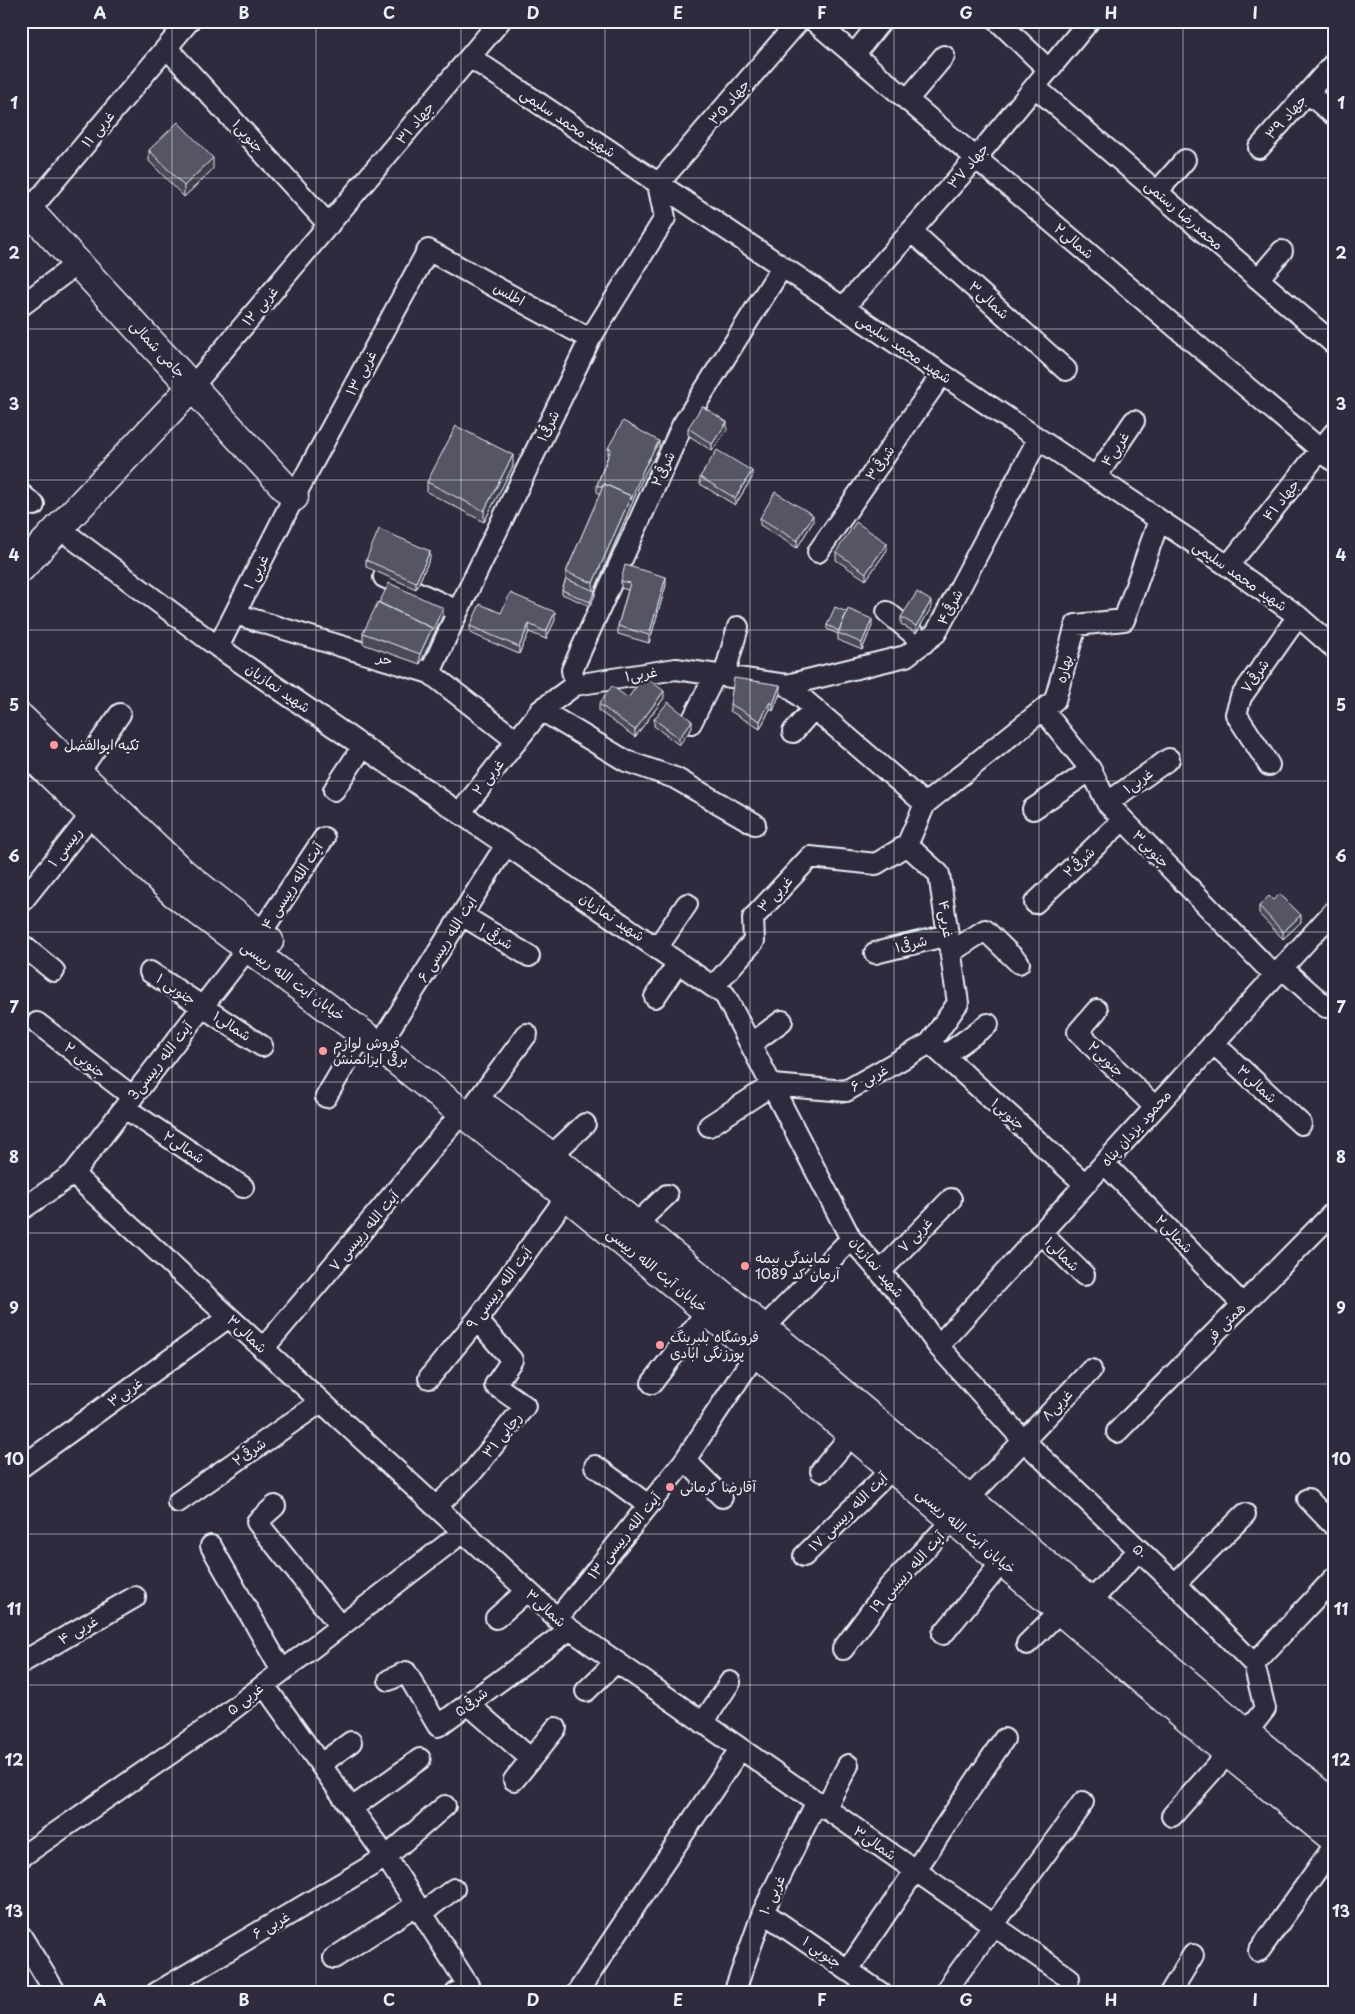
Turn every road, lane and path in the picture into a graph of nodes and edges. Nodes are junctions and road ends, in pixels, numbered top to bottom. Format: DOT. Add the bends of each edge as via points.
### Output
graph roads {
  1 [pos="189,21"];
  2 [pos="500,21"];
  3 [pos="799,21"];
  4 [pos="814,21"];
  5 [pos="881,21"];
  6 [pos="998,21"];
  7 [pos="1089,21"];
  8 [pos="167,48"];
  9 [pos="854,55"];
  10 [pos="944,56"];
  11 [pos="470,57"];
  12 [pos="1334,63"];
  13 [pos="1049,70"];
  14 [pos="1035,87"];
  15 [pos="1308,93"];
  16 [pos="907,100"];
  17 [pos="1334,115"];
  18 [pos="1259,148"];
  19 [pos="976,158"];
  20 [pos="1184,160"];
  21 [pos="658,184"];
  22 [pos="1157,192"];
  23 [pos="25,207"];
  24 [pos="329,225"];
  25 [pos="911,231"];
  26 [pos="428,250"];
  27 [pos="1282,252"];
  28 [pos="78,263"];
  29 [pos="782,267"];
  30 [pos="1258,279"];
  31 [pos="21,306"];
  32 [pos="843,308"];
  33 [pos="590,339"];
  34 [pos="1334,344"];
  35 [pos="1066,370"];
  36 [pos="942,374"];
  37 [pos="192,387"];
  38 [pos="1134,421"];
  39 [pos="1334,433"];
  40 [pos="1038,439"];
  41 [pos="1327,455"];
  42 [pos="1096,477"];
  43 [pos="294,497"];
  44 [pos="1159,520"];
  45 [pos="59,528"];
  46 [pos="818,552"];
  47 [pos="1228,566"];
  48 [pos="21,568"];
  49 [pos="384,577"];
  50 [pos="458,611"];
  51 [pos="887,612"];
  52 [pos="235,614"];
  53 [pos="1298,616"];
  54 [pos="738,627"];
  55 [pos="924,643"];
  56 [pos="218,647"];
  57 [pos="1334,648"];
  58 [pos="430,673"];
  59 [pos="720,676"];
  60 [pos="575,685"];
  61 [pos="787,685"];
  62 [pos="814,708"];
  63 [pos="540,710"];
  64 [pos="1043,710"];
  65 [pos="120,714"];
  66 [pos="21,718"];
  67 [pos="691,723"];
  68 [pos="793,732"];
  69 [pos="517,740"];
  70 [pos="21,746"];
  71 [pos="363,746"];
  72 [pos="1169,758"];
  73 [pos="1269,765"];
  74 [pos="1091,770"];
  75 [pos="78,773"];
  76 [pos="334,790"];
  77 [pos="1107,803"];
  78 [pos="925,804"];
  79 [pos="1032,809"];
  80 [pos="460,813"];
  81 [pos="91,814"];
  82 [pos="1123,820"];
  83 [pos="755,824"];
  84 [pos="324,838"];
  85 [pos="506,845"];
  86 [pos="907,845"];
  87 [pos="21,903"];
  88 [pos="1034,903"];
  89 [pos="687,904"];
  90 [pos="1334,911"];
  91 [pos="462,915"];
  92 [pos="254,941"];
  93 [pos="21,944"];
  94 [pos="949,944"];
  95 [pos="656,948"];
  96 [pos="875,953"];
  97 [pos="529,956"];
  98 [pos="678,963"];
  99 [pos="1019,963"];
  100 [pos="54,971"];
  101 [pos="150,972"];
  102 [pos="1278,972"];
  103 [pos="713,987"];
  104 [pos="655,997"];
  105 [pos="202,1007"];
  106 [pos="1326,1008"];
  107 [pos="1097,1010"];
  108 [pos="782,1021"];
  109 [pos="37,1023"];
  110 [pos="988,1024"];
  111 [pos="375,1033"];
  112 [pos="527,1034"];
  113 [pos="1213,1043"];
  114 [pos="751,1044"];
  115 [pos="262,1046"];
  116 [pos="937,1050"];
  117 [pos="772,1085"];
  118 [pos="326,1098"];
  119 [pos="129,1102"];
  120 [pos="470,1106"];
  121 [pos="1155,1107"];
  122 [pos="585,1124"];
  123 [pos="1301,1124"];
  124 [pos="709,1126"];
  125 [pos="550,1156"];
  126 [pos="1104,1163"];
  127 [pos="73,1174"];
  128 [pos="1085,1184"];
  129 [pos="243,1187"];
  130 [pos="667,1195"];
  131 [pos="567,1196"];
  132 [pos="951,1199"];
  133 [pos="21,1210"];
  134 [pos="1334,1212"];
  135 [pos="636,1225"];
  136 [pos="1041,1233"];
  137 [pos="852,1239"];
  138 [pos="880,1272"];
  139 [pos="1084,1275"];
  140 [pos="1243,1305"];
  141 [pos="707,1311"];
  142 [pos="229,1317"];
  143 [pos="477,1320"];
  144 [pos="759,1341"];
  145 [pos="938,1346"];
  146 [pos="263,1348"];
  147 [pos="1091,1370"];
  148 [pos="429,1378"];
  149 [pos="652,1383"];
  150 [pos="321,1402"];
  151 [pos="860,1424"];
  152 [pos="1118,1432"];
  153 [pos="1023,1440"];
  154 [pos="685,1460"];
  155 [pos="595,1466"];
  156 [pos="21,1467"];
  157 [pos="892,1469"];
  158 [pos="821,1471"];
  159 [pos="722,1497"];
  160 [pos="1308,1499"];
  161 [pos="178,1502"];
  162 [pos="275,1506"];
  163 [pos="648,1506"];
  164 [pos="436,1507"];
  165 [pos="961,1509"];
  166 [pos="1245,1514"];
  167 [pos="1334,1526"];
  168 [pos="463,1532"];
  169 [pos="211,1546"];
  170 [pos="1138,1550"];
  171 [pos="804,1556"];
  172 [pos="1002,1562"];
  173 [pos="1334,1578"];
  174 [pos="1175,1584"];
  175 [pos="527,1591"];
  176 [pos="135,1596"];
  177 [pos="1090,1602"];
  178 [pos="1061,1610"];
  179 [pos="496,1618"];
  180 [pos="564,1624"];
  181 [pos="340,1626"];
  182 [pos="943,1634"];
  183 [pos="1027,1644"];
  184 [pos="843,1648"];
  185 [pos="616,1662"];
  186 [pos="21,1663"];
  187 [pos="1254,1664"];
  188 [pos="282,1671"];
  189 [pos="389,1680"];
  190 [pos="730,1682"];
  191 [pos="264,1685"];
  192 [pos="586,1691"];
  193 [pos="468,1704"];
  194 [pos="703,1723"];
  195 [pos="556,1728"];
  196 [pos="1246,1733"];
  197 [pos="1004,1739"];
  198 [pos="352,1742"];
  199 [pos="740,1748"];
  200 [pos="1228,1753"];
  201 [pos="420,1759"];
  202 [pos="531,1759"];
  203 [pos="321,1764"];
  204 [pos="848,1765"];
  205 [pos="514,1780"];
  206 [pos="1084,1802"];
  207 [pos="821,1805"];
  208 [pos="1334,1805"];
  209 [pos="445,1806"];
  210 [pos="352,1808"];
  211 [pos="1172,1816"];
  212 [pos="1334,1840"];
  213 [pos="1334,1846"];
  214 [pos="21,1857"];
  215 [pos="386,1857"];
  216 [pos="915,1871"];
  217 [pos="454,1889"];
  218 [pos="419,1909"];
  219 [pos="763,1912"];
  220 [pos="994,1925"];
  221 [pos="21,1936"];
  222 [pos="1258,1951"];
  223 [pos="1192,1955"];
  224 [pos="334,1958"];
  225 [pos="848,1970"];
  226 [pos="1070,1978"];
  227 [pos="462,1989"];
  228 [pos="56,1993"];
  229 [pos="156,1993"];
  230 [pos="577,1993"];
  231 [pos="734,1993"];
  232 [pos="881,1993"];
  233 [pos="944,1993"];
  234 [pos="1170,1993"];
  1 -- 8 [label="street, غربی ۱۱"];
  2 -- 11 [label="street, جهاد ۳۱"];
  3 -- 21 [label="street, جهاد ۳۵"];
  4 -- 9 [label="street, شمالی۲"];
  5 -- 9 [label="street"];
  6 -- 13 [label="street"];
  7 -- 13 [label="street, جهاد ۳۷"];
  8 -- 23 [label="street, غربی ۱۱"];
  8 -- 24 [label="street, جنوبی۱"];
  9 -- 16 [label="street, شمالی۲"];
  10 -- 16 [label="street"];
  11 -- 21 [label="street, شهید محمد سلیمی"];
  11 -- 24 [label="street, جهاد ۳۱"];
  12 -- 15 [label="street, جهاد ۳۹"];
  13 -- 14 [label="street, جهاد ۳۷"];
  14 -- 19 [label="street, جهاد ۳۷"];
  14 -- 22 [label="street, محمدرضا رستمی"];
  15 -- 17 [label="street"];
  15 -- 18 [label="street, جهاد ۳۹"];
  16 -- 19 [label="street, شمالی۲"];
  19 -- 25 [label="street, جهاد ۳۷"];
  19 -- 41 [label="street, شمالی۲"];
  20 -- 22 [label="street"];
  21 -- 29 [label="street, شهید محمد سلیمی"];
  21 -- 33 [label="street, شرقی۱" via="665,218"];
  22 -- 30 [label="street, محمدرضا رستمی"];
  23 -- 28 [label="main road, جامی شمالی"];
  24 -- 37 [label="street, غربی ۱۲"];
  25 -- 32 [label="street, جهاد ۳۷"];
  25 -- 35 [label="street, شمالی۳"];
  26 -- 33 [label="street, اطلس"];
  26 -- 43 [label="street, غربی ۱۳"];
  27 -- 30 [label="street"];
  28 -- 31 [label="street"];
  28 -- 37 [label="main road, جامی شمالی"];
  29 -- 32 [label="street, شهید محمد سلیمی"];
  29 -- 60 [label="street, شرقی۲" via="682,426 572,670"];
  30 -- 34 [label="street, محمدرضا رستمی"];
  32 -- 36 [label="street, شهید محمد سلیمی"];
  33 -- 50 [label="street, شرقی۱"];
  36 -- 40 [label="street, شهید محمد سلیمی"];
  36 -- 46 [label="street, شرقی۳"];
  37 -- 43 [label="main road, جامی شمالی"];
  37 -- 45 [label="main road"];
  38 -- 42 [label="street, غربی۴"];
  39 -- 41 [label="street, جهاد ۴۱"];
  40 -- 42 [label="street, شهید محمد سلیمی"];
  40 -- 55 [label="street, شرقی۴" via="936,633"];
  41 -- 47 [label="street, جهاد ۴۱"];
  42 -- 44 [label="street, شهید محمد سلیمی"];
  43 -- 52 [label="street, غربی ۱"];
  44 -- 47 [label="street, شهید محمد سلیمی"];
  44 -- 64 [label="street, بهاره" via="1124,620 1076,625 1055,700"];
  45 -- 48 [label="main road"];
  45 -- 56 [label="street, شهید نمازیان"];
  47 -- 53 [label="street, شهید محمد سلیمی"];
  49 -- 50 [label="street"];
  50 -- 58 [label="street, شرقی۱"];
  51 -- 55 [label="street"];
  52 -- 56 [label="street, غربی ۱"];
  52 -- 58 [label="street, حر"];
  53 -- 57 [label="street, شهید محمد سلیمی"];
  53 -- 73 [label="street, شرقی۷" via="1241,697 1236,714"];
  54 -- 59 [label="street"];
  55 -- 61 [label="street, شرقی۴" via="906,656"];
  56 -- 71 [label="street, شهید نمازیان"];
  58 -- 69 [label="street, حر"];
  59 -- 60 [label="street, غربی۱" via="676,669"];
  59 -- 61 [label="street, غربی۱"];
  59 -- 67 [label="street"];
  60 -- 63 [label="street, غربی۱"];
  61 -- 62 [label="street"];
  62 -- 68 [label="street"];
  62 -- 78 [label="street"];
  63 -- 69 [label="street, غربی۱"];
  63 -- 83 [label="street" via="626,760 675,778"];
  64 -- 74 [label="street, جنوبی۳"];
  64 -- 78 [label="street, بهاره"];
  65 -- 75 [label="street"];
  66 -- 75 [label="main road, خیابان آیت الله رییسی"];
  69 -- 80 [label="street, غربی ۲"];
  70 -- 81 [label="main road, خیابان آیت الله رییسی"];
  71 -- 76 [label="street"];
  71 -- 80 [label="street, شهید نمازیان"];
  72 -- 77 [label="street, غربی۱"];
  74 -- 77 [label="street, جنوبی۳"];
  74 -- 79 [label="street"];
  75 -- 92 [label="main road, خیابان آیت الله رییسی"];
  77 -- 82 [label="street, جنوبی۳"];
  78 -- 86 [label="street"];
  80 -- 85 [label="street, شهید نمازیان"];
  81 -- 87 [label="street, رییسی ۱"];
  81 -- 92 [label="main road, خیابان آیت الله رییسی" via="174,893"];
  82 -- 88 [label="street, شرقی۲"];
  82 -- 102 [label="street, جنوبی۳"];
  84 -- 92 [label="street, آیت الله رییسی ۴"];
  85 -- 91 [label="street, آیت الله رییسی ۶"];
  85 -- 95 [label="street, شهید نمازیان"];
  86 -- 94 [label="street, غربی۴" via="939,874"];
  86 -- 103 [label="street, غربی ۳" via="876,864 810,857 753,918 754,941"];
  89 -- 95 [label="street"];
  90 -- 102 [label="street, محمود یزدان پناه"];
  91 -- 97 [label="street, شرقی ۱"];
  91 -- 111 [label="street, آیت الله رییسی ۶"];
  92 -- 105 [label="street, آیت الله رییسی3"];
  92 -- 111 [label="main road, خیابان آیت الله رییسی"];
  93 -- 100 [label="street"];
  94 -- 96 [label="street, شرقی۱"];
  94 -- 99 [label="street" via="985,930"];
  94 -- 116 [label="street, غربی۴" via="958,1003"];
  95 -- 98 [label="street, شهید نمازیان"];
  98 -- 103 [label="street, شهید نمازیان"];
  98 -- 104 [label="street"];
  101 -- 105 [label="street, جنوبی ۱"];
  102 -- 106 [label="street, جنوبی۳"];
  102 -- 113 [label="street, محمود یزدان پناه"];
  103 -- 114 [label="street, شهید نمازیان" via="725,995"];
  105 -- 115 [label="street, شمالی۱"];
  105 -- 119 [label="street, آیت الله رییسی3"];
  107 -- 121 [label="street, جنوبی۲" via="1078,1032"];
  108 -- 114 [label="street"];
  109 -- 119 [label="street, جنوبی ۲"];
  110 -- 116 [label="street"];
  111 -- 118 [label="street, آیت الله رییسی ۶"];
  111 -- 120 [label="main road, خیابان آیت الله رییسی"];
  112 -- 120 [label="street, آیت الله رییسی ۷"];
  113 -- 121 [label="street, محمود یزدان پناه"];
  113 -- 123 [label="street, شمالی۳"];
  114 -- 117 [label="street, شهید نمازیان"];
  116 -- 117 [label="street, غربی ۶" via="846,1092"];
  116 -- 128 [label="street, جنوبی۱"];
  117 -- 124 [label="street"];
  117 -- 137 [label="street, شهید نمازیان"];
  119 -- 127 [label="street, آیت الله رییسی3"];
  119 -- 129 [label="street, شمالی۲"];
  120 -- 125 [label="main road, خیابان آیت الله رییسی"];
  120 -- 131 [label="main road, خیابان آیت الله رییسی"];
  120 -- 146 [label="street, آیت الله رییسی ۷"];
  121 -- 126 [label="street, محمود یزدان پناه"];
  122 -- 125 [label="street"];
  125 -- 135 [label="main road, خیابان آیت الله رییسی"];
  126 -- 128 [label="street, محمود یزدان پناه"];
  126 -- 140 [label="street, شمالی۲"];
  127 -- 133 [label="street, آیت الله رییسی3"];
  127 -- 142 [label="street, شمالی۳"];
  128 -- 136 [label="street, محمود یزدان پناه"];
  130 -- 135 [label="street"];
  131 -- 141 [label="main road, خیابان آیت الله رییسی"];
  131 -- 143 [label="street, آیت الله رییسی ۹"];
  132 -- 138 [label="street, غربی ۷"];
  134 -- 140 [label="street, همتی فر"];
  135 -- 144 [label="main road, خیابان آیت الله رییسی"];
  136 -- 139 [label="street, شمالی۱"];
  136 -- 145 [label="street, محمود یزدان پناه"];
  137 -- 138 [label="street, شهید نمازیان"];
  137 -- 144 [label="street, آیت الله رییسی ۱۳"];
  138 -- 145 [label="street, شهید نمازیان"];
  140 -- 152 [label="street, همتی فر"];
  141 -- 144 [label="main road, خیابان آیت الله رییسی"];
  141 -- 149 [label="street"];
  142 -- 146 [label="street, شمالی۳"];
  142 -- 156 [label="street, غربی۳"];
  143 -- 148 [label="street, آیت الله رییسی ۹"];
  143 -- 164 [label="street, رجایی ۳۱" via="512,1360 495,1385 526,1406 473,1471"];
  144 -- 151 [label="main road, خیابان آیت الله رییسی"];
  144 -- 154 [label="street, آیت الله رییسی ۱۳"];
  145 -- 153 [label="street, شهید نمازیان"];
  146 -- 150 [label="street, شمالی۳"];
  147 -- 153 [label="street, غربی۸"];
  150 -- 161 [label="street, شرقی۲"];
  150 -- 164 [label="street, شمالی۳"];
  151 -- 157 [label="main road, خیابان آیت الله رییسی"];
  151 -- 158 [label="street"];
  151 -- 165 [label="main road, خیابان آیت الله رییسی"];
  153 -- 165 [label="street, غربی۸"];
  153 -- 170 [label="street, ۵۰"];
  154 -- 159 [label="street"];
  154 -- 163 [label="street, آیت الله رییسی ۱۳"];
  155 -- 163 [label="street"];
  157 -- 165 [label="main road, خیابان آیت الله رییسی"];
  157 -- 171 [label="street, آیت الله رییسی ۱۷"];
  160 -- 167 [label="street"];
  162 -- 181 [label="street" via="257,1522"];
  163 -- 180 [label="street, آیت الله رییسی ۱۳"];
  164 -- 168 [label="street, شمالی۳"];
  165 -- 172 [label="main road, خیابان آیت الله رییسی"];
  165 -- 177 [label="main road, خیابان آیت الله رییسی"];
  165 -- 184 [label="street, آیت الله رییسی ۱۹" via="889,1587"];
  166 -- 174 [label="street"];
  168 -- 175 [label="street, شمالی۳"];
  168 -- 181 [label="street, غربی ۵"];
  169 -- 188 [label="street"];
  170 -- 174 [label="street, ۵۰"];
  170 -- 177 [label="street"];
  172 -- 178 [label="main road, خیابان آیت الله رییسی"];
  172 -- 182 [label="street"];
  173 -- 187 [label="street"];
  174 -- 187 [label="street, ۵۰"];
  175 -- 179 [label="street"];
  175 -- 180 [label="street, شمالی۳"];
  176 -- 186 [label="street, غربی ۴"];
  177 -- 196 [label="main road, خیابان آیت الله رییسی"];
  178 -- 183 [label="street"];
  178 -- 200 [label="main road, خیابان آیت الله رییسی"];
  180 -- 185 [label="street, شمالی۳"];
  180 -- 193 [label="street, شرقی۵"];
  181 -- 188 [label="street, غربی ۵"];
  185 -- 192 [label="street"];
  185 -- 194 [label="street, شمالی۳"];
  187 -- 196 [label="street" via="1265,1709"];
  188 -- 191 [label="street, غربی ۵"];
  189 -- 193 [label="street, شرقی۵" via="406,1672 438,1726"];
  190 -- 194 [label="street"];
  191 -- 203 [label="street"];
  191 -- 214 [label="street, غربی ۵"];
  193 -- 202 [label="street"];
  194 -- 199 [label="street, شمالی۳"];
  195 -- 202 [label="street"];
  196 -- 208 [label="main road, خیابان آیت الله رییسی"];
  197 -- 216 [label="street"];
  198 -- 203 [label="street"];
  199 -- 207 [label="street, شمالی۳"];
  199 -- 230 [label="street"];
  200 -- 211 [label="street"];
  200 -- 212 [label="main road, خیابان آیت الله رییسی"];
  201 -- 210 [label="street"];
  202 -- 205 [label="street"];
  203 -- 210 [label="street"];
  204 -- 207 [label="street, غربی ۱۰"];
  206 -- 220 [label="street"];
  207 -- 216 [label="street, شمالی۳"];
  207 -- 219 [label="street, غربی ۱۰"];
  209 -- 215 [label="street, غربی ۶"];
  210 -- 215 [label="street"];
  213 -- 222 [label="street"];
  215 -- 218 [label="street"];
  215 -- 229 [label="street, غربی ۶"];
  216 -- 220 [label="street, شمالی۳"];
  216 -- 225 [label="street"];
  217 -- 218 [label="street"];
  218 -- 224 [label="street"];
  218 -- 227 [label="street"];
  219 -- 225 [label="street, جنوبی ۱"];
  219 -- 231 [label="street, غربی ۱۰"];
  220 -- 226 [label="street, شمالی۳"];
  220 -- 233 [label="street"];
  221 -- 228 [label="street"];
  223 -- 234 [label="street"];
  225 -- 232 [label="street, جنوبی ۱"];
}
